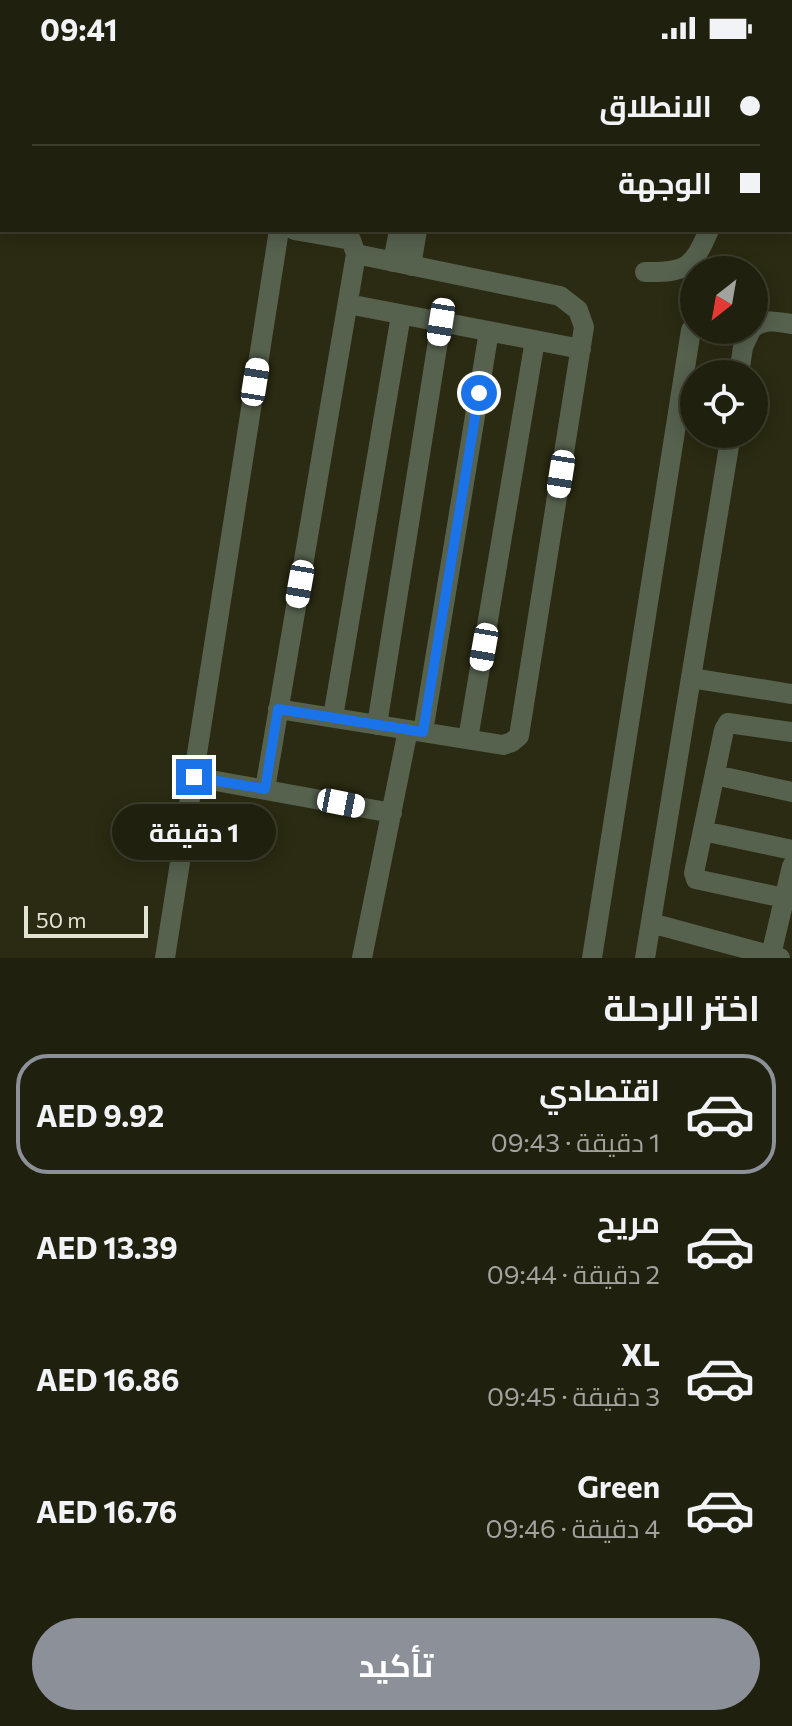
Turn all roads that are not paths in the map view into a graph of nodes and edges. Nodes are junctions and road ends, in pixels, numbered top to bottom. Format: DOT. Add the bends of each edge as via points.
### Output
graph roads {
  1 [pos="279,232"];
  2 [pos="305,232"];
  3 [pos="399,232"];
  4 [pos="416,232"];
  5 [pos="708,232"];
  6 [pos="353,241"];
  7 [pos="402,264"];
  8 [pos="645,272"];
  9 [pos="348,304"];
  10 [pos="401,315"];
  11 [pos="768,321"];
  12 [pos="441,322"];
  13 [pos="792,324"];
  14 [pos="489,331"];
  15 [pos="535,340"];
  16 [pos="581,349"];
  17 [pos="680,447"];
  18 [pos="729,448"];
  19 [pos="691,678"];
  20 [pos="792,694"];
  21 [pos="278,709"];
  22 [pos="333,717"];
  23 [pos="377,725"];
  24 [pos="416,731"];
  25 [pos="792,732"];
  26 [pos="468,739"];
  27 [pos="715,775"];
  28 [pos="194,777"];
  29 [pos="265,789"];
  30 [pos="792,792"];
  31 [pos="392,813"];
  32 [pos="703,831"];
  33 [pos="792,850"];
  34 [pos="792,866"];
  35 [pos="784,898"];
  36 [pos="651,923"];
  37 [pos="715,949"];
  38 [pos="776,956"];
  39 [pos="165,958"];
  40 [pos="362,958"];
  41 [pos="592,958"];
  42 [pos="645,958"];
  1 -- 28 [label="street"];
  2 -- 6 [label="street"];
  3 -- 7 [label="street"];
  4 -- 7 [label="street"];
  5 -- 8 [label="street" via="685,268"];
  6 -- 7 [label="street"];
  6 -- 9 [label="street"];
  7 -- 16 [label="street" via="560,296 582,318"];
  9 -- 10 [label="street"];
  9 -- 21 [label="street"];
  10 -- 12 [label="street"];
  10 -- 22 [label="street"];
  11 -- 13 [label="street"];
  12 -- 14 [label="street"];
  12 -- 23 [label="street"];
  14 -- 15 [label="street"];
  14 -- 24 [label="street"];
  15 -- 16 [label="street"];
  15 -- 26 [label="street"];
  16 -- 26 [label="street" via="519,736 503,745"];
  17 -- 41 [label="street"];
  18 -- 19 [label="street"];
  19 -- 20 [label="street"];
  19 -- 36 [label="street"];
  21 -- 22 [label="street"];
  21 -- 29 [label="street"];
  22 -- 23 [label="street"];
  23 -- 24 [label="street"];
  24 -- 26 [label="street"];
  24 -- 31 [label="street"];
  25 -- 27 [label="street" via="728,723"];
  27 -- 30 [label="street"];
  27 -- 32 [label="street"];
  28 -- 29 [label="street"];
  28 -- 39 [label="street"];
  29 -- 31 [label="street"];
  31 -- 40 [label="street"];
  32 -- 33 [label="street"];
  32 -- 35 [label="street" via="696,879"];
  34 -- 35 [label="street"];
  35 -- 38 [label="street"];
  36 -- 37 [label="street"];
  36 -- 42 [label="street"];
  37 -- 38 [label="street"];
}
